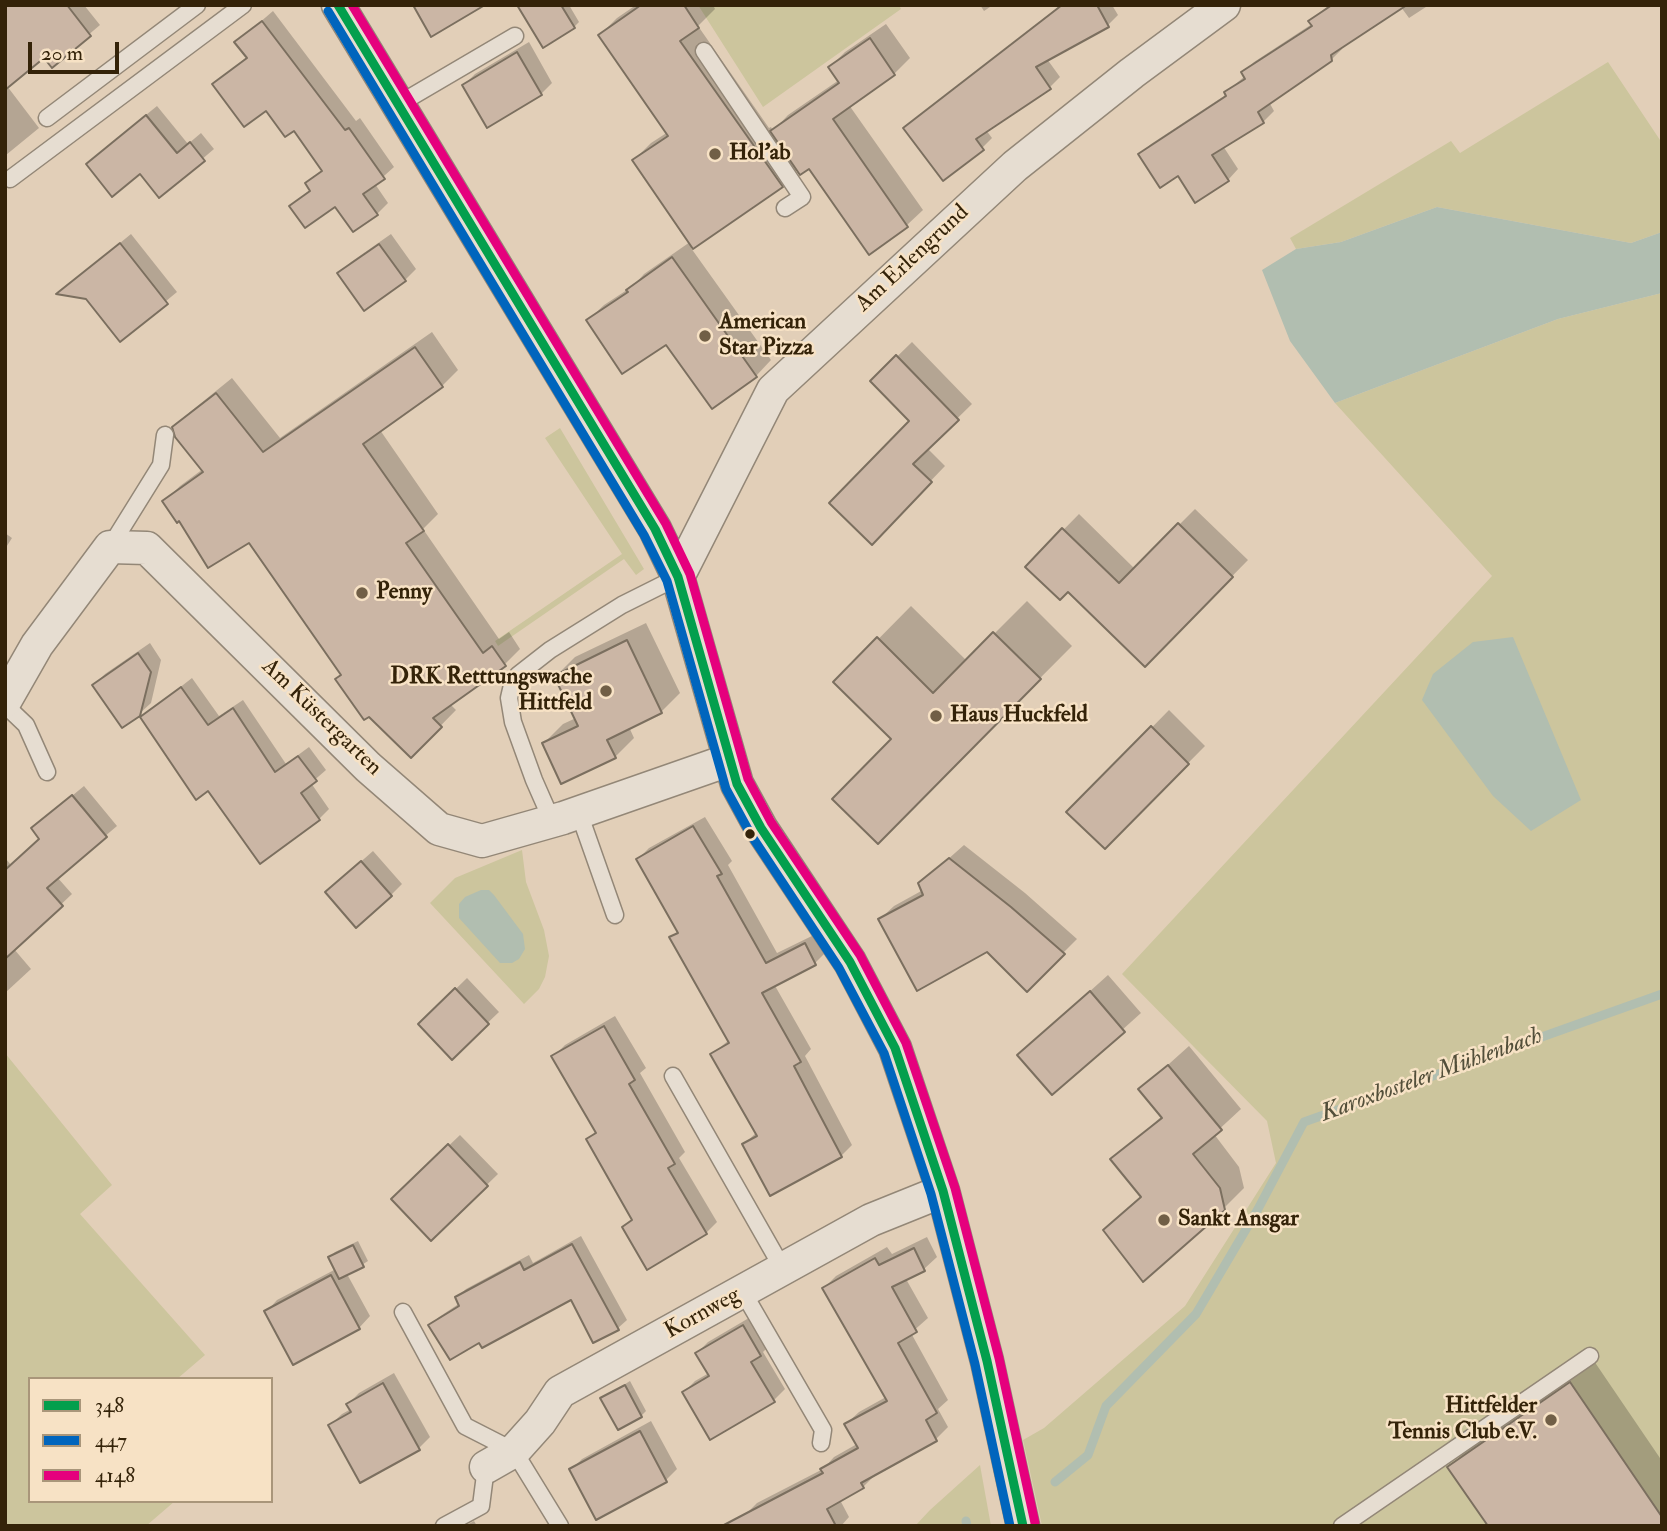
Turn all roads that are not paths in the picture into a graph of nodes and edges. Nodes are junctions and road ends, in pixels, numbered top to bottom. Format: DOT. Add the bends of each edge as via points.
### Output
graph roads {
  1 [pos="197,5"];
  2 [pos="243,5"];
  3 [pos="1224,5"];
  4 [pos="349,9"];
  5 [pos="515,36"];
  6 [pos="704,51"];
  7 [pos="399,104"];
  8 [pos="47,118"];
  9 [pos="10,179"];
  10 [pos="785,208"];
  11 [pos="165,435"];
  12 [pos="110,547"];
  13 [pos="678,577"];
  14 [pos="5,703"];
  15 [pos="729,760"];
  16 [pos="47,772"];
  17 [pos="565,817"];
  18 [pos="615,915"];
  19 [pos="673,1076"];
  20 [pos="943,1191"];
  21 [pos="783,1269"];
  22 [pos="743,1292"];
  23 [pos="404,1312"];
  24 [pos="1590,1356"];
  25 [pos="821,1443"];
  26 [pos="514,1451"];
  27 [pos="486,1467"];
  28 [pos="444,1526"];
  29 [pos="560,1526"];
  30 [pos="1023,1526"];
  31 [pos="1342,1526"];
  1 -- 8 [label="lane"];
  2 -- 9 [label="lane"];
  3 -- 13 [label="street, Am Erlengrund" via="1014,166 773,390"];
  4 -- 7 [label="street"];
  5 -- 7 [label="lane"];
  6 -- 10 [label="lane" via="802,197"];
  7 -- 13 [label="street" via="655,530"];
  11 -- 12 [label="lane" via="161,466"];
  12 -- 14 [label="street" via="37,645"];
  12 -- 17 [label="street, Am Küstergarten" via="147,548 439,830 482,841"];
  13 -- 15 [label="street"];
  13 -- 17 [label="lane" via="550,650 512,685 513,722 534,780"];
  14 -- 16 [label="lane" via="26,725"];
  15 -- 17 [label="street, Am Küstergarten"];
  15 -- 20 [label="street" via="761,828 850,962 895,1048"];
  17 -- 18 [label="lane"];
  19 -- 21 [label="lane"];
  20 -- 21 [label="street, Kornweg" via="871,1220"];
  20 -- 30 [label="street" via="987,1360"];
  21 -- 22 [label="street, Kornweg"];
  22 -- 25 [label="lane" via="823,1430"];
  22 -- 26 [label="street, Kornweg" via="560,1392"];
  23 -- 26 [label="lane" via="465,1426"];
  24 -- 31 [label="lane"];
  26 -- 27 [label="street, Kornweg"];
  26 -- 29 [label="lane"];
  27 -- 28 [label="lane" via="481,1506"];
}
